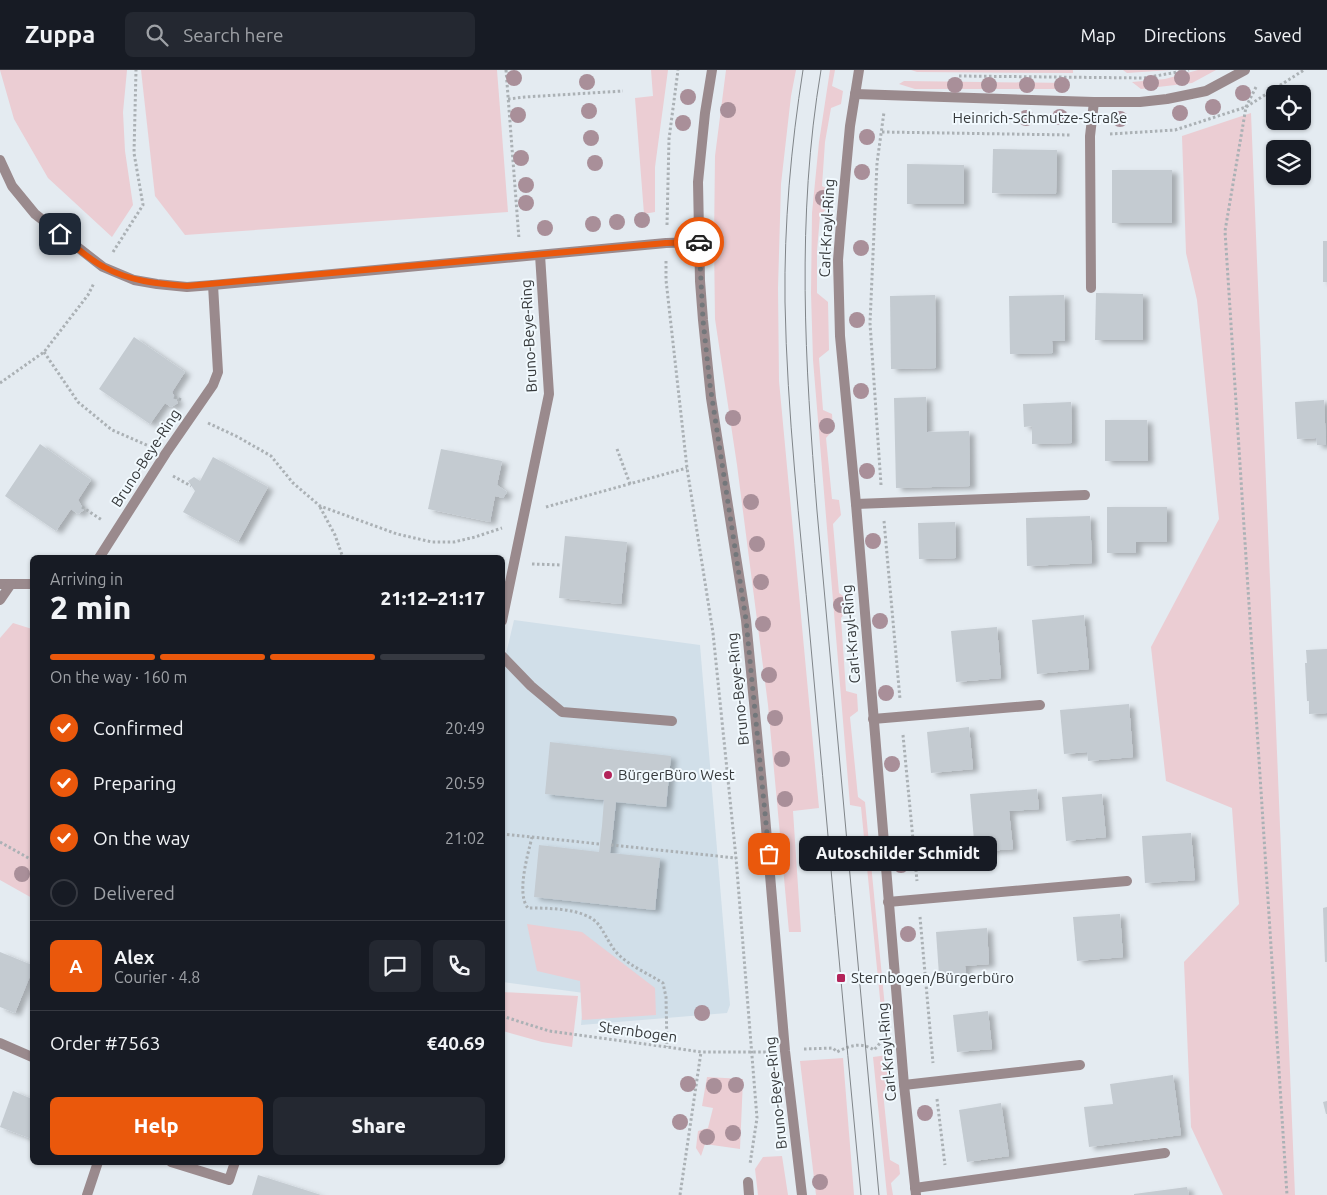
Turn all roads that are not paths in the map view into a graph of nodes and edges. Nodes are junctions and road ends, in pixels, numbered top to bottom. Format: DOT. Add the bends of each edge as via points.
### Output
graph roads {
  1 [pos="712,70"];
  2 [pos="859,70"];
  3 [pos="1245,70"];
  4 [pos="854,94"];
  5 [pos="1094,102"];
  6 [pos="0,160"];
  7 [pos="699,242"];
  8 [pos="540,255"];
  9 [pos="213,285"];
  10 [pos="1090,288"];
  11 [pos="1084,495"];
  12 [pos="856,504"];
  13 [pos="101,555"];
  14 [pos="0,584"];
  15 [pos="11,584"];
  16 [pos="30,584"];
  17 [pos="0,600"];
  18 [pos="505,606"];
  19 [pos="505,659"];
  20 [pos="1040,705"];
  21 [pos="873,719"];
  22 [pos="672,721"];
  23 [pos="1127,881"];
  24 [pos="888,902"];
  25 [pos="0,1043"];
  26 [pos="30,1056"];
  27 [pos="1080,1066"];
  28 [pos="904,1084"];
  29 [pos="1165,1153"];
  30 [pos="97,1165"];
  31 [pos="181,1165"];
  32 [pos="234,1165"];
  33 [pos="748,1182"];
  34 [pos="915,1191"];
  35 [pos="87,1195"];
  36 [pos="749,1195"];
  37 [pos="802,1195"];
  1 -- 7 [label="street, Bruno-Beye-Ring" via="698,182"];
  2 -- 4 [label="street, Carl-Krayl-Ring"];
  3 -- 5 [label="street, Heinrich-Schmutze-Straße" via="1206,92 1140,102"];
  4 -- 5 [label="street, Heinrich-Schmutze-Straße"];
  4 -- 12 [label="street, Carl-Krayl-Ring" via="838,260 840,336"];
  5 -- 10 [label="street" via="1090,136"];
  6 -- 9 [label="street, Bruno-Beye-Ring" via="12,186 35,214 103,267 134,280 157,284"];
  7 -- 8 [label="street, Bruno-Beye-Ring"];
  7 -- 37 [label="street, Bruno-Beye-Ring" via="710,390 746,620 785,1051"];
  8 -- 9 [label="street, Bruno-Beye-Ring"];
  8 -- 18 [label="street, Bruno-Beye-Ring" via="549,394"];
  9 -- 13 [label="street, Bruno-Beye-Ring" via="218,372 213,386"];
  11 -- 12 [label="street"];
  12 -- 21 [label="street, Carl-Krayl-Ring"];
  14 -- 15 [label="street"];
  15 -- 16 [label="street"];
  15 -- 17 [label="street"];
  19 -- 22 [label="street" via="562,712"];
  20 -- 21 [label="street"];
  21 -- 24 [label="street, Carl-Krayl-Ring"];
  23 -- 24 [label="street"];
  24 -- 28 [label="street, Carl-Krayl-Ring"];
  25 -- 26 [label="street"];
  27 -- 28 [label="street"];
  28 -- 34 [label="street, Carl-Krayl-Ring"];
  29 -- 34 [label="street" via="947,1183"];
  30 -- 35 [label="street"];
  31 -- 32 [label="street" via="229,1180"];
  33 -- 36 [label="street"];
}
